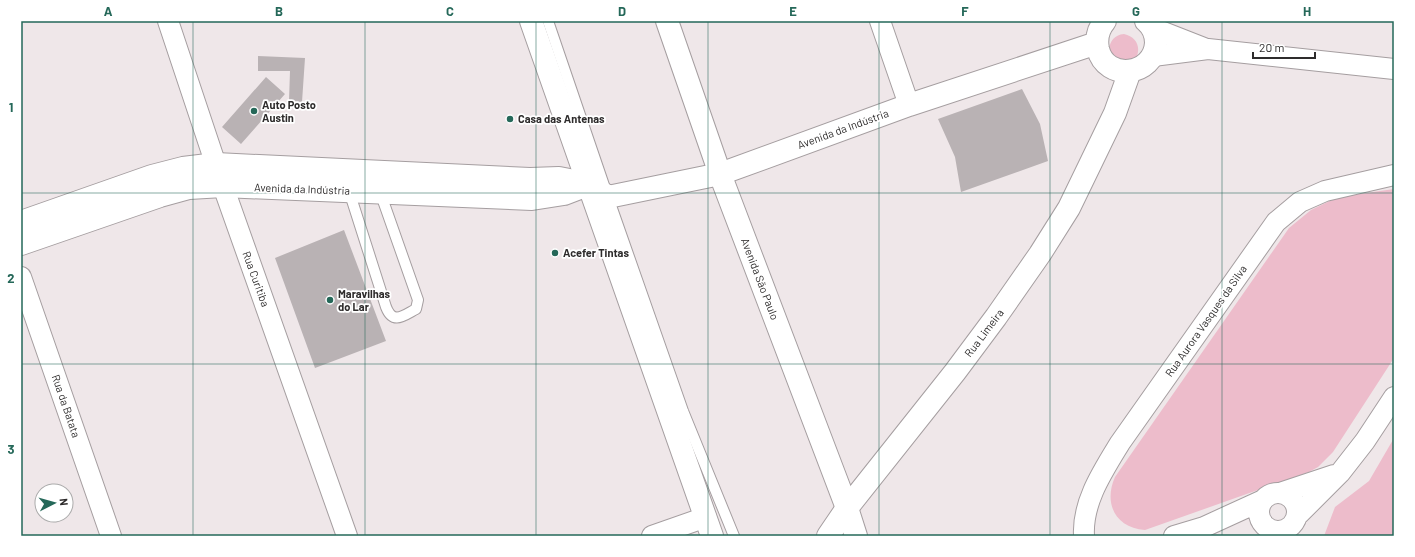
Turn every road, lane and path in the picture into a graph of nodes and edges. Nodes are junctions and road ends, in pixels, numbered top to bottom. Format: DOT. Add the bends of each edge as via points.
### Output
graph roads {
  1 [pos="168,21"];
  2 [pos="531,21"];
  3 [pos="548,21"];
  4 [pos="667,21"];
  5 [pos="880,21"];
  6 [pos="1151,24"];
  7 [pos="1102,34"];
  8 [pos="1208,49"];
  9 [pos="1152,56"];
  10 [pos="1394,69"];
  11 [pos="1130,71"];
  12 [pos="908,104"];
  13 [pos="1115,113"];
  14 [pos="216,164"];
  15 [pos="720,174"];
  16 [pos="1394,175"];
  17 [pos="590,184"];
  18 [pos="223,186"];
  19 [pos="349,191"];
  20 [pos="380,192"];
  21 [pos="608,197"];
  22 [pos="21,222"];
  23 [pos="21,244"];
  24 [pos="21,277"];
  25 [pos="1394,397"];
  26 [pos="1340,473"];
  27 [pos="1271,496"];
  28 [pos="847,508"];
  29 [pos="1295,525"];
  30 [pos="709,527"];
  31 [pos="1204,527"];
  32 [pos="1271,530"];
  33 [pos="111,536"];
  34 [pos="347,536"];
  35 [pos="652,536"];
  36 [pos="734,536"];
  37 [pos="828,536"];
  38 [pos="856,536"];
  39 [pos="1084,536"];
  40 [pos="1174,536"];
  1 -- 14 [label="street, Rua Curitiba"];
  2 -- 17 [label="main road"];
  3 -- 21 [label="lane"];
  4 -- 15 [label="main road, Avenida São Paulo"];
  5 -- 12 [label="street"];
  6 -- 8 [label="street"];
  6 -- 9 [label="main road" via="1156,38"];
  7 -- 11 [label="main road" via="1112,68"];
  7 -- 12 [label="main road, Avenida da Indústria"];
  7 -- 13 [label="main road"];
  8 -- 9 [label="street"];
  8 -- 10 [label="street"];
  9 -- 11 [label="main road" via="1143,66"];
  11 -- 13 [label="main road, Rua Limeira"];
  12 -- 15 [label="main road, Avenida da Indústria"];
  13 -- 28 [label="main road, Rua Limeira" via="1069,208 1040,254 968,354"];
  14 -- 17 [label="main road, Avenida da Indústria" via="530,179 559,178"];
  14 -- 18 [label="street, Rua Curitiba"];
  14 -- 22 [label="main road, Avenida da Indústria" via="183,168 152,176"];
  15 -- 21 [label="main road, Avenida da Indústria"];
  15 -- 28 [label="main road, Avenida São Paulo"];
  16 -- 39 [label="street, Rua Aurora Vasques da Silva" via="1325,191 1300,202 1276,222 1120,443 1100,477 1086,510"];
  17 -- 20 [label="main road, Avenida da Indústria" via="564,194 532,199"];
  17 -- 21 [label="main road, Avenida da Indústria"];
  17 -- 30 [label="main road"];
  18 -- 19 [label="main road, Avenida da Indústria"];
  18 -- 23 [label="main road, Avenida da Indústria" via="189,188 160,196"];
  18 -- 34 [label="street, Rua Curitiba"];
  19 -- 20 [label="main road, Avenida da Indústria"];
  19 -- 20 [label="lane" via="389,315 398,318 416,309 418,300"];
  21 -- 36 [label="lane" via="683,411"];
  24 -- 33 [label="street, Rua da Batata"];
  25 -- 26 [label="street"];
  26 -- 27 [label="street"];
  26 -- 29 [label="street"];
  27 -- 29 [label="street" via="1286,494 1295,503"];
  27 -- 31 [label="street"];
  27 -- 32 [label="street" via="1259,512 1260,518"];
  28 -- 37 [label="main road, Rua Limeira"];
  28 -- 38 [label="main road, Avenida São Paulo"];
  29 -- 32 [label="street" via="1282,531"];
  30 -- 35 [label="street"];
  31 -- 32 [label="street"];
  31 -- 40 [label="street"];
}
